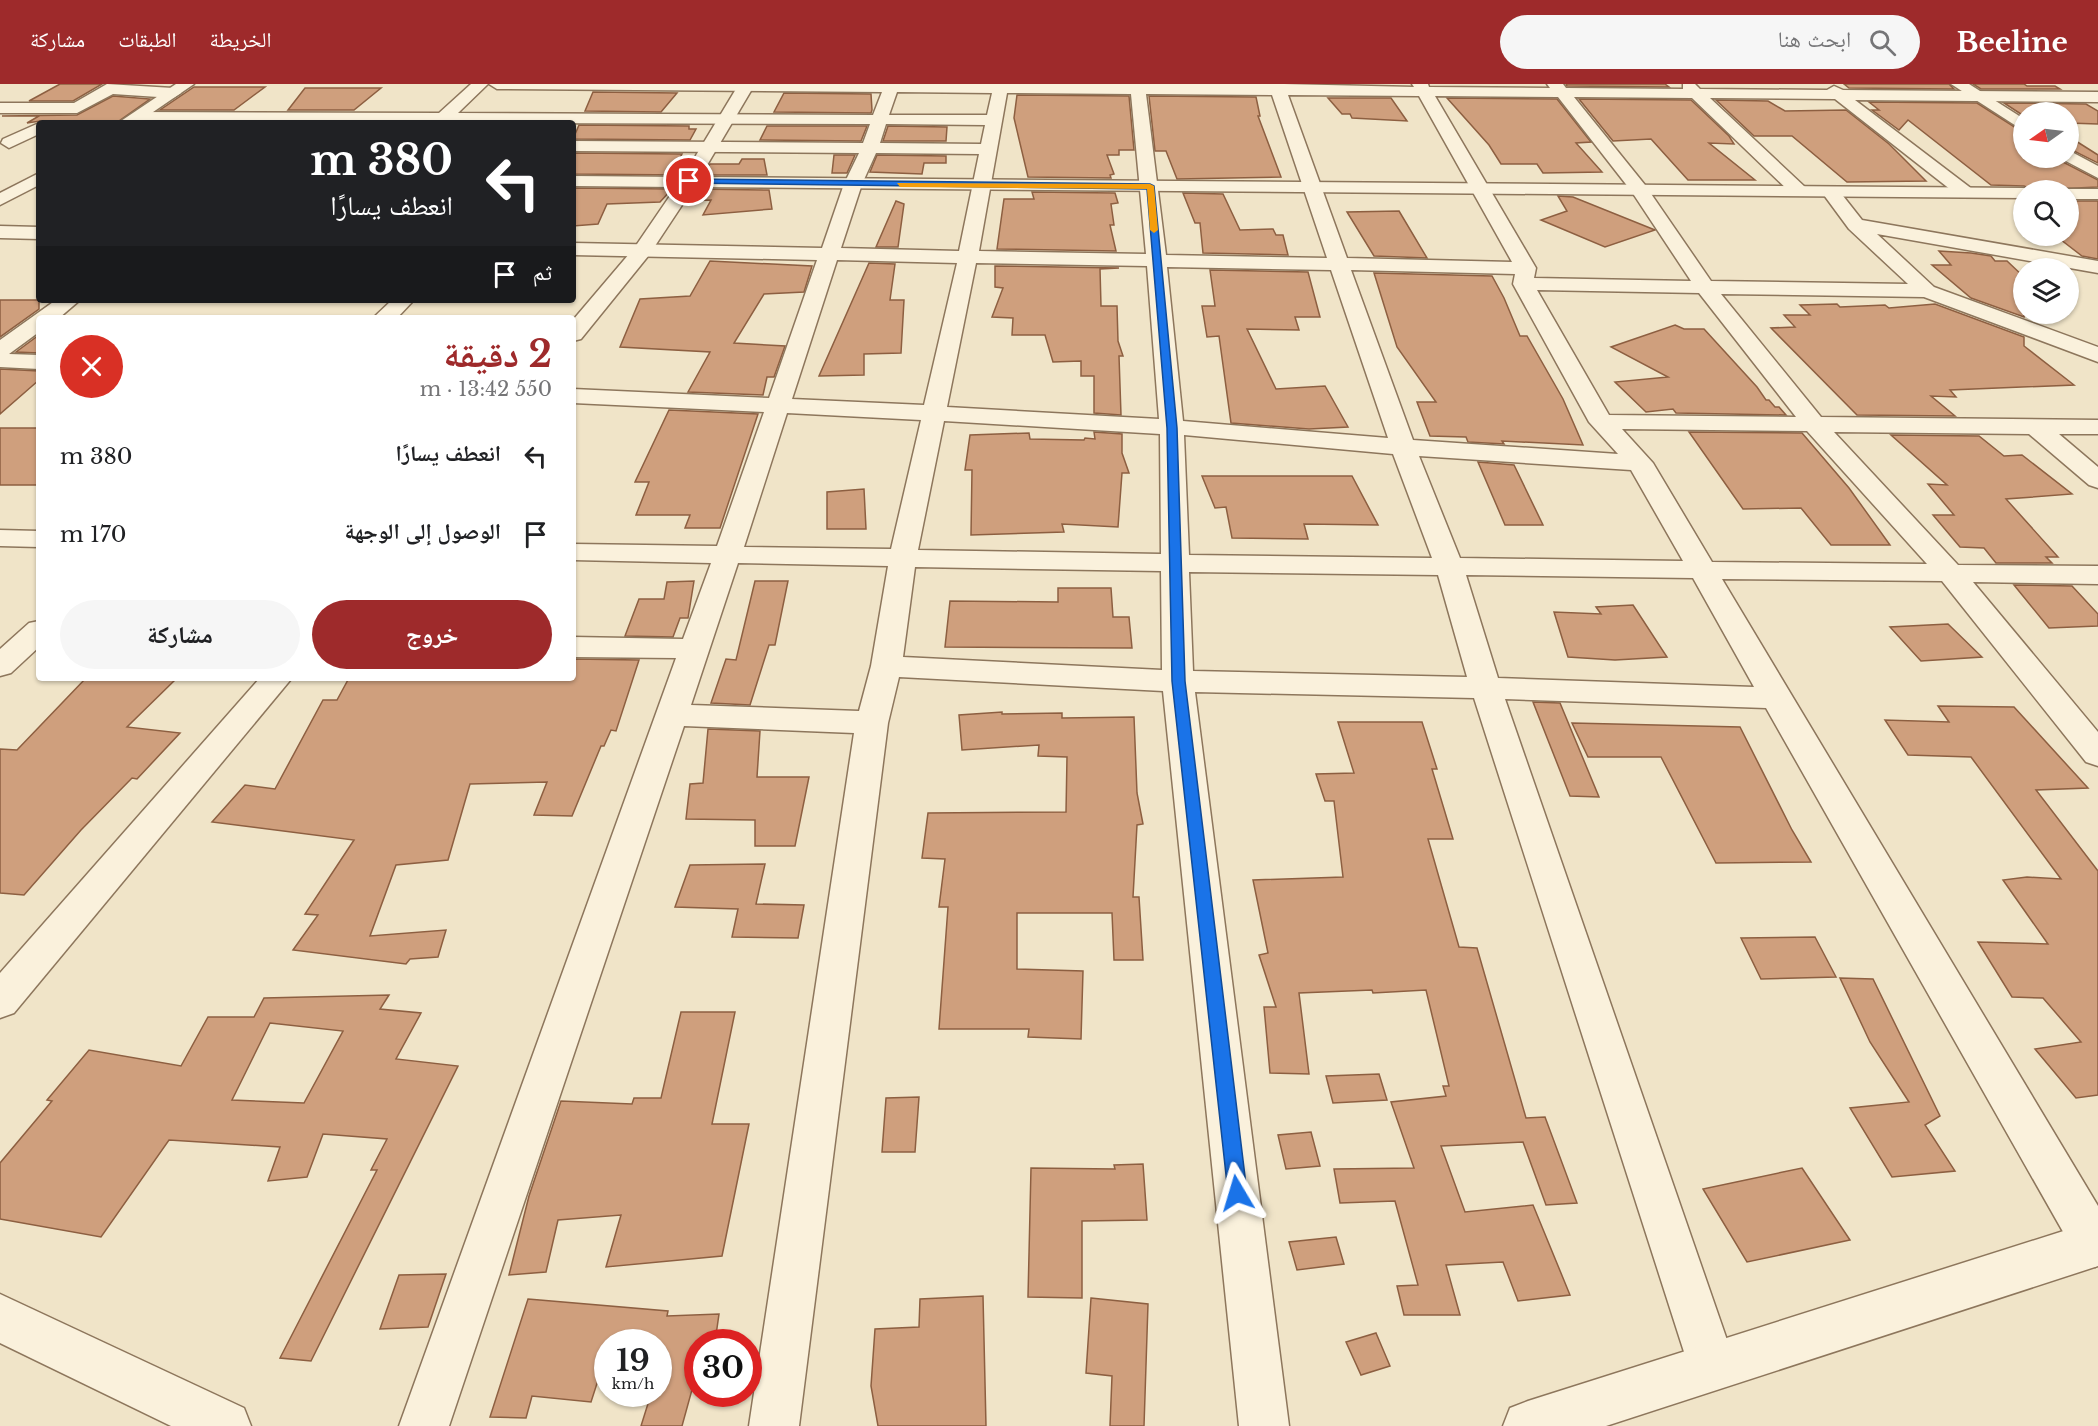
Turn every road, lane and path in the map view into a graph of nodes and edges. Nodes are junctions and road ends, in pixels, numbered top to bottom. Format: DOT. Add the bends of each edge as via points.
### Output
graph roads {
  1 [pos="480,84"];
  2 [pos="497,84"];
  3 [pos="1825,84"];
  4 [pos="1959,84"];
  5 [pos="747,85"];
  6 [pos="891,86"];
  7 [pos="1001,86"];
  8 [pos="114,87"];
  9 [pos="1138,87"];
  10 [pos="1422,87"];
  11 [pos="179,88"];
  12 [pos="1277,88"];
  13 [pos="1558,89"];
  14 [pos="1691,89"];
  15 [pos="1839,95"];
  16 [pos="1977,96"];
  17 [pos="2098,97"];
  18 [pos="0,108"];
  19 [pos="77,108"];
  20 [pos="2013,119"];
  21 [pos="55,120"];
  22 [pos="131,120"];
  23 [pos="441,120"];
  24 [pos="725,120"];
  25 [pos="576,121"];
  26 [pos="36,129"];
  27 [pos="875,133"];
  28 [pos="991,134"];
  29 [pos="3,145"];
  30 [pos="576,146"];
  31 [pos="709,146"];
  32 [pos="2079,161"];
  33 [pos="2098,173"];
  34 [pos="10,174"];
  35 [pos="36,176"];
  36 [pos="36,178"];
  37 [pos="576,181"];
  38 [pos="689,181"];
  39 [pos="854,184"];
  40 [pos="981,185"];
  41 [pos="1150,186"];
  42 [pos="1311,188"];
  43 [pos="1482,189"];
  44 [pos="1639,189"];
  45 [pos="1799,191"];
  46 [pos="1830,191"];
  47 [pos="1966,193"];
  48 [pos="2013,194"];
  49 [pos="2079,194"];
  50 [pos="2098,194"];
  51 [pos="3,197"];
  52 [pos="1856,225"];
  53 [pos="0,232"];
  54 [pos="36,233"];
  55 [pos="576,249"];
  56 [pos="642,251"];
  57 [pos="830,255"];
  58 [pos="968,256"];
  59 [pos="1157,259"];
  60 [pos="1338,263"];
  61 [pos="2098,267"];
  62 [pos="1525,276"];
  63 [pos="1705,287"];
  64 [pos="1927,291"];
  65 [pos="66,303"];
  66 [pos="401,303"];
  67 [pos="49,315"];
  68 [pos="387,315"];
  69 [pos="36,324"];
  70 [pos="576,330"];
  71 [pos="0,350"];
  72 [pos="2098,355"];
  73 [pos="0,360"];
  74 [pos="36,363"];
  75 [pos="576,396"];
  76 [pos="779,406"];
  77 [pos="933,413"];
  78 [pos="1601,422"];
  79 [pos="1814,424"];
  80 [pos="2036,427"];
  81 [pos="1172,428"];
  82 [pos="2098,428"];
  83 [pos="1403,447"];
  84 [pos="1640,463"];
  85 [pos="2098,480"];
  86 [pos="0,538"];
  87 [pos="36,539"];
  88 [pos="576,552"];
  89 [pos="727,556"];
  90 [pos="903,557"];
  91 [pos="1174,563"];
  92 [pos="1449,566"];
  93 [pos="1702,570"];
  94 [pos="1951,574"];
  95 [pos="2098,575"];
  96 [pos="36,633"];
  97 [pos="576,647"];
  98 [pos="694,649"];
  99 [pos="0,666"];
  100 [pos="886,666"];
  101 [pos="274,681"];
  102 [pos="1178,681"];
  103 [pos="1486,688"];
  104 [pos="1776,698"];
  105 [pos="670,715"];
  106 [pos="872,723"];
  107 [pos="2098,754"];
  108 [pos="0,1001"];
  109 [pos="2096,1244"];
  110 [pos="0,1318"];
  111 [pos="1711,1366"];
  112 [pos="226,1426"];
  113 [pos="424,1426"];
  114 [pos="774,1426"];
  115 [pos="1264,1426"];
  116 [pos="1528,1426"];
  1 -- 23 [label="street"];
  2 -- 5 [label="street"];
  3 -- 15 [label="street"];
  4 -- 16 [label="street"];
  5 -- 6 [label="street"];
  5 -- 24 [label="street"];
  6 -- 7 [label="street"];
  6 -- 27 [label="street"];
  7 -- 9 [label="street"];
  7 -- 28 [label="street"];
  8 -- 11 [label="street"];
  8 -- 19 [label="street"];
  9 -- 12 [label="street"];
  9 -- 41 [label="street"];
  10 -- 12 [label="street"];
  10 -- 13 [label="street"];
  10 -- 43 [label="street"];
  11 -- 22 [label="street"];
  12 -- 42 [label="street"];
  13 -- 14 [label="street"];
  13 -- 44 [label="street"];
  14 -- 15 [label="street"];
  14 -- 45 [label="street"];
  15 -- 16 [label="street"];
  15 -- 47 [label="street"];
  16 -- 17 [label="street"];
  16 -- 20 [label="street"];
  18 -- 19 [label="street"];
  19 -- 21 [label="street"];
  24 -- 25 [label="street"];
  24 -- 27 [label="street"];
  24 -- 31 [label="street"];
  26 -- 29 [label="street"];
  27 -- 28 [label="street"];
  27 -- 28 [label="street"];
  27 -- 31 [label="street"];
  27 -- 39 [label="street"];
  28 -- 40 [label="street"];
  30 -- 31 [label="street"];
  31 -- 38 [label="street"];
  32 -- 33 [label="street"];
  34 -- 35 [label="street"];
  36 -- 51 [label="street"];
  37 -- 38 [label="street"];
  38 -- 39 [label="street"];
  38 -- 56 [label="street"];
  39 -- 40 [label="street"];
  39 -- 57 [label="street"];
  40 -- 41 [label="street"];
  40 -- 58 [label="street"];
  41 -- 42 [label="street"];
  41 -- 59 [label="street"];
  42 -- 43 [label="street"];
  42 -- 60 [label="street"];
  43 -- 44 [label="street"];
  43 -- 62 [label="street"];
  44 -- 45 [label="street"];
  44 -- 63 [label="street"];
  45 -- 46 [label="street"];
  46 -- 47 [label="street"];
  46 -- 52 [label="street"];
  47 -- 48 [label="street"];
  49 -- 50 [label="street"];
  52 -- 61 [label="street"];
  52 -- 64 [label="street"];
  53 -- 54 [label="street"];
  55 -- 56 [label="street"];
  56 -- 57 [label="street"];
  56 -- 70 [label="street"];
  57 -- 58 [label="street"];
  57 -- 76 [label="street"];
  58 -- 59 [label="street"];
  58 -- 77 [label="street"];
  59 -- 60 [label="street"];
  59 -- 81 [label="street"];
  60 -- 62 [label="street"];
  60 -- 83 [label="street"];
  62 -- 63 [label="street"];
  62 -- 78 [label="street"];
  63 -- 64 [label="street"];
  63 -- 79 [label="street"];
  64 -- 72 [label="street"];
  65 -- 67 [label="street"];
  66 -- 68 [label="street"];
  69 -- 71 [label="street"];
  73 -- 74 [label="street"];
  75 -- 76 [label="street"];
  76 -- 77 [label="street"];
  76 -- 89 [label="street"];
  77 -- 81 [label="street"];
  77 -- 90 [label="street"];
  78 -- 79 [label="street"];
  78 -- 84 [label="street"];
  79 -- 80 [label="street"];
  79 -- 94 [label="street"];
  80 -- 82 [label="street"];
  80 -- 85 [label="street"];
  81 -- 83 [label="street"];
  81 -- 91 [label="street"];
  83 -- 84 [label="street"];
  83 -- 92 [label="street"];
  84 -- 93 [label="street"];
  86 -- 87 [label="street"];
  88 -- 89 [label="street"];
  89 -- 90 [label="street"];
  89 -- 98 [label="street"];
  90 -- 91 [label="street"];
  90 -- 100 [label="street"];
  91 -- 92 [label="street"];
  91 -- 102 [label="street"];
  92 -- 93 [label="street"];
  92 -- 103 [label="street"];
  93 -- 94 [label="street"];
  93 -- 104 [label="street"];
  94 -- 95 [label="street"];
  94 -- 107 [label="street"];
  96 -- 99 [label="street"];
  97 -- 98 [label="street"];
  98 -- 105 [label="street"];
  100 -- 102 [label="street"];
  100 -- 106 [label="street"];
  101 -- 108 [label="street"];
  102 -- 103 [label="street"];
  102 -- 115 [label="street"];
  103 -- 104 [label="street"];
  103 -- 111 [label="street"];
  104 -- 109 [label="street"];
  105 -- 106 [label="street"];
  105 -- 113 [label="street"];
  106 -- 114 [label="street"];
  109 -- 111 [label="street"];
  110 -- 112 [label="street"];
  111 -- 116 [label="street"];
}
